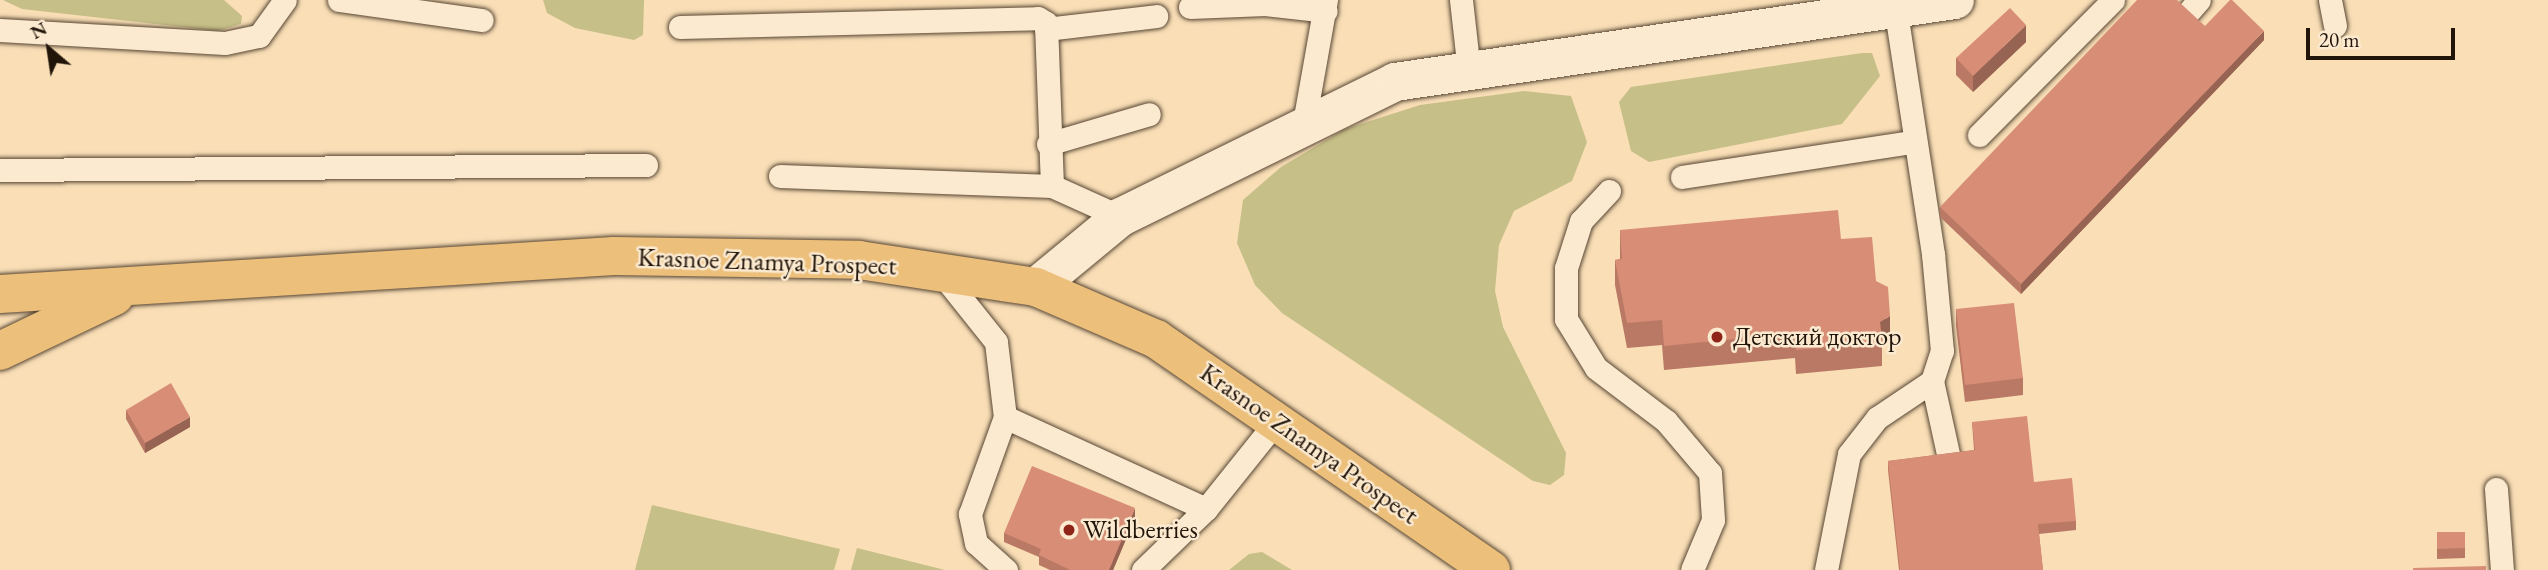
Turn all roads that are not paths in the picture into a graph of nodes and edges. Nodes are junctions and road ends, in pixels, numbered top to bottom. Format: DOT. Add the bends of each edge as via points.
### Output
graph roads {
  1 [pos="285,0"];
  2 [pos="339,0"];
  3 [pos="1461,0"];
  4 [pos="1955,0"];
  5 [pos="2113,0"];
  6 [pos="2199,0"];
  7 [pos="2330,0"];
  8 [pos="1326,5"];
  9 [pos="1894,6"];
  10 [pos="1189,7"];
  11 [pos="1156,16"];
  12 [pos="482,20"];
  13 [pos="2335,26"];
  14 [pos="680,27"];
  15 [pos="1046,29"];
  16 [pos="0,30"];
  17 [pos="2156,47"];
  18 [pos="1469,71"];
  19 [pos="1149,114"];
  20 [pos="1304,123"];
  21 [pos="1979,135"];
  22 [pos="1912,142"];
  23 [pos="1048,144"];
  24 [pos="646,165"];
  25 [pos="0,170"];
  26 [pos="780,176"];
  27 [pos="1682,177"];
  28 [pos="1052,186"];
  29 [pos="1609,191"];
  30 [pos="1121,217"];
  31 [pos="940,272"];
  32 [pos="1035,287"];
  33 [pos="127,290"];
  34 [pos="0,294"];
  35 [pos="0,351"];
  36 [pos="1932,381"];
  37 [pos="1005,417"];
  38 [pos="1278,419"];
  39 [pos="1950,463"];
  40 [pos="2496,489"];
  41 [pos="1206,509"];
  42 [pos="1006,570"];
  43 [pos="1143,570"];
  44 [pos="1491,570"];
  45 [pos="1692,570"];
  46 [pos="1826,570"];
  47 [pos="2502,570"];
  1 -- 16 [label="lane" via="259,36 225,43"];
  2 -- 12 [label="lane"];
  3 -- 18 [label="lane"];
  4 -- 9 [label="street"];
  5 -- 21 [label="lane"];
  6 -- 17 [label="lane"];
  7 -- 13 [label="lane"];
  8 -- 10 [label="lane"];
  8 -- 20 [label="lane"];
  9 -- 18 [label="street"];
  9 -- 22 [label="lane"];
  11 -- 15 [label="lane"];
  14 -- 15 [label="lane" via="1030,17"];
  15 -- 23 [label="lane"];
  18 -- 20 [label="street" via="1395,82"];
  19 -- 23 [label="lane"];
  20 -- 30 [label="street"];
  22 -- 27 [label="lane"];
  22 -- 36 [label="lane" via="1933,254 1942,351"];
  23 -- 28 [label="lane"];
  24 -- 25 [label="lane"];
  26 -- 28 [label="lane"];
  28 -- 30 [label="lane"];
  29 -- 45 [label="lane" via="1581,221 1570,256 1566,320 1596,368 1666,421 1710,473 1713,520"];
  30 -- 32 [label="street"];
  31 -- 32 [label="main road, Krasnoe Znamya Prospect"];
  31 -- 33 [label="main road, Krasnoe Znamya Prospect" via="859,260 614,256 446,262"];
  31 -- 37 [label="lane" via="996,342"];
  32 -- 38 [label="main road, Krasnoe Znamya Prospect" via="1156,339"];
  33 -- 34 [label="main road, Krasnoe Znamya Prospect"];
  33 -- 35 [label="main road, Krasnoe Znamya Prospect"];
  36 -- 39 [label="lane"];
  36 -- 46 [label="lane" via="1877,418 1849,454"];
  37 -- 41 [label="lane"];
  37 -- 42 [label="lane" via="970,514 976,543"];
  38 -- 41 [label="lane"];
  38 -- 44 [label="main road, Krasnoe Znamya Prospect"];
  40 -- 47 [label="lane"];
  41 -- 43 [label="lane"];
}
